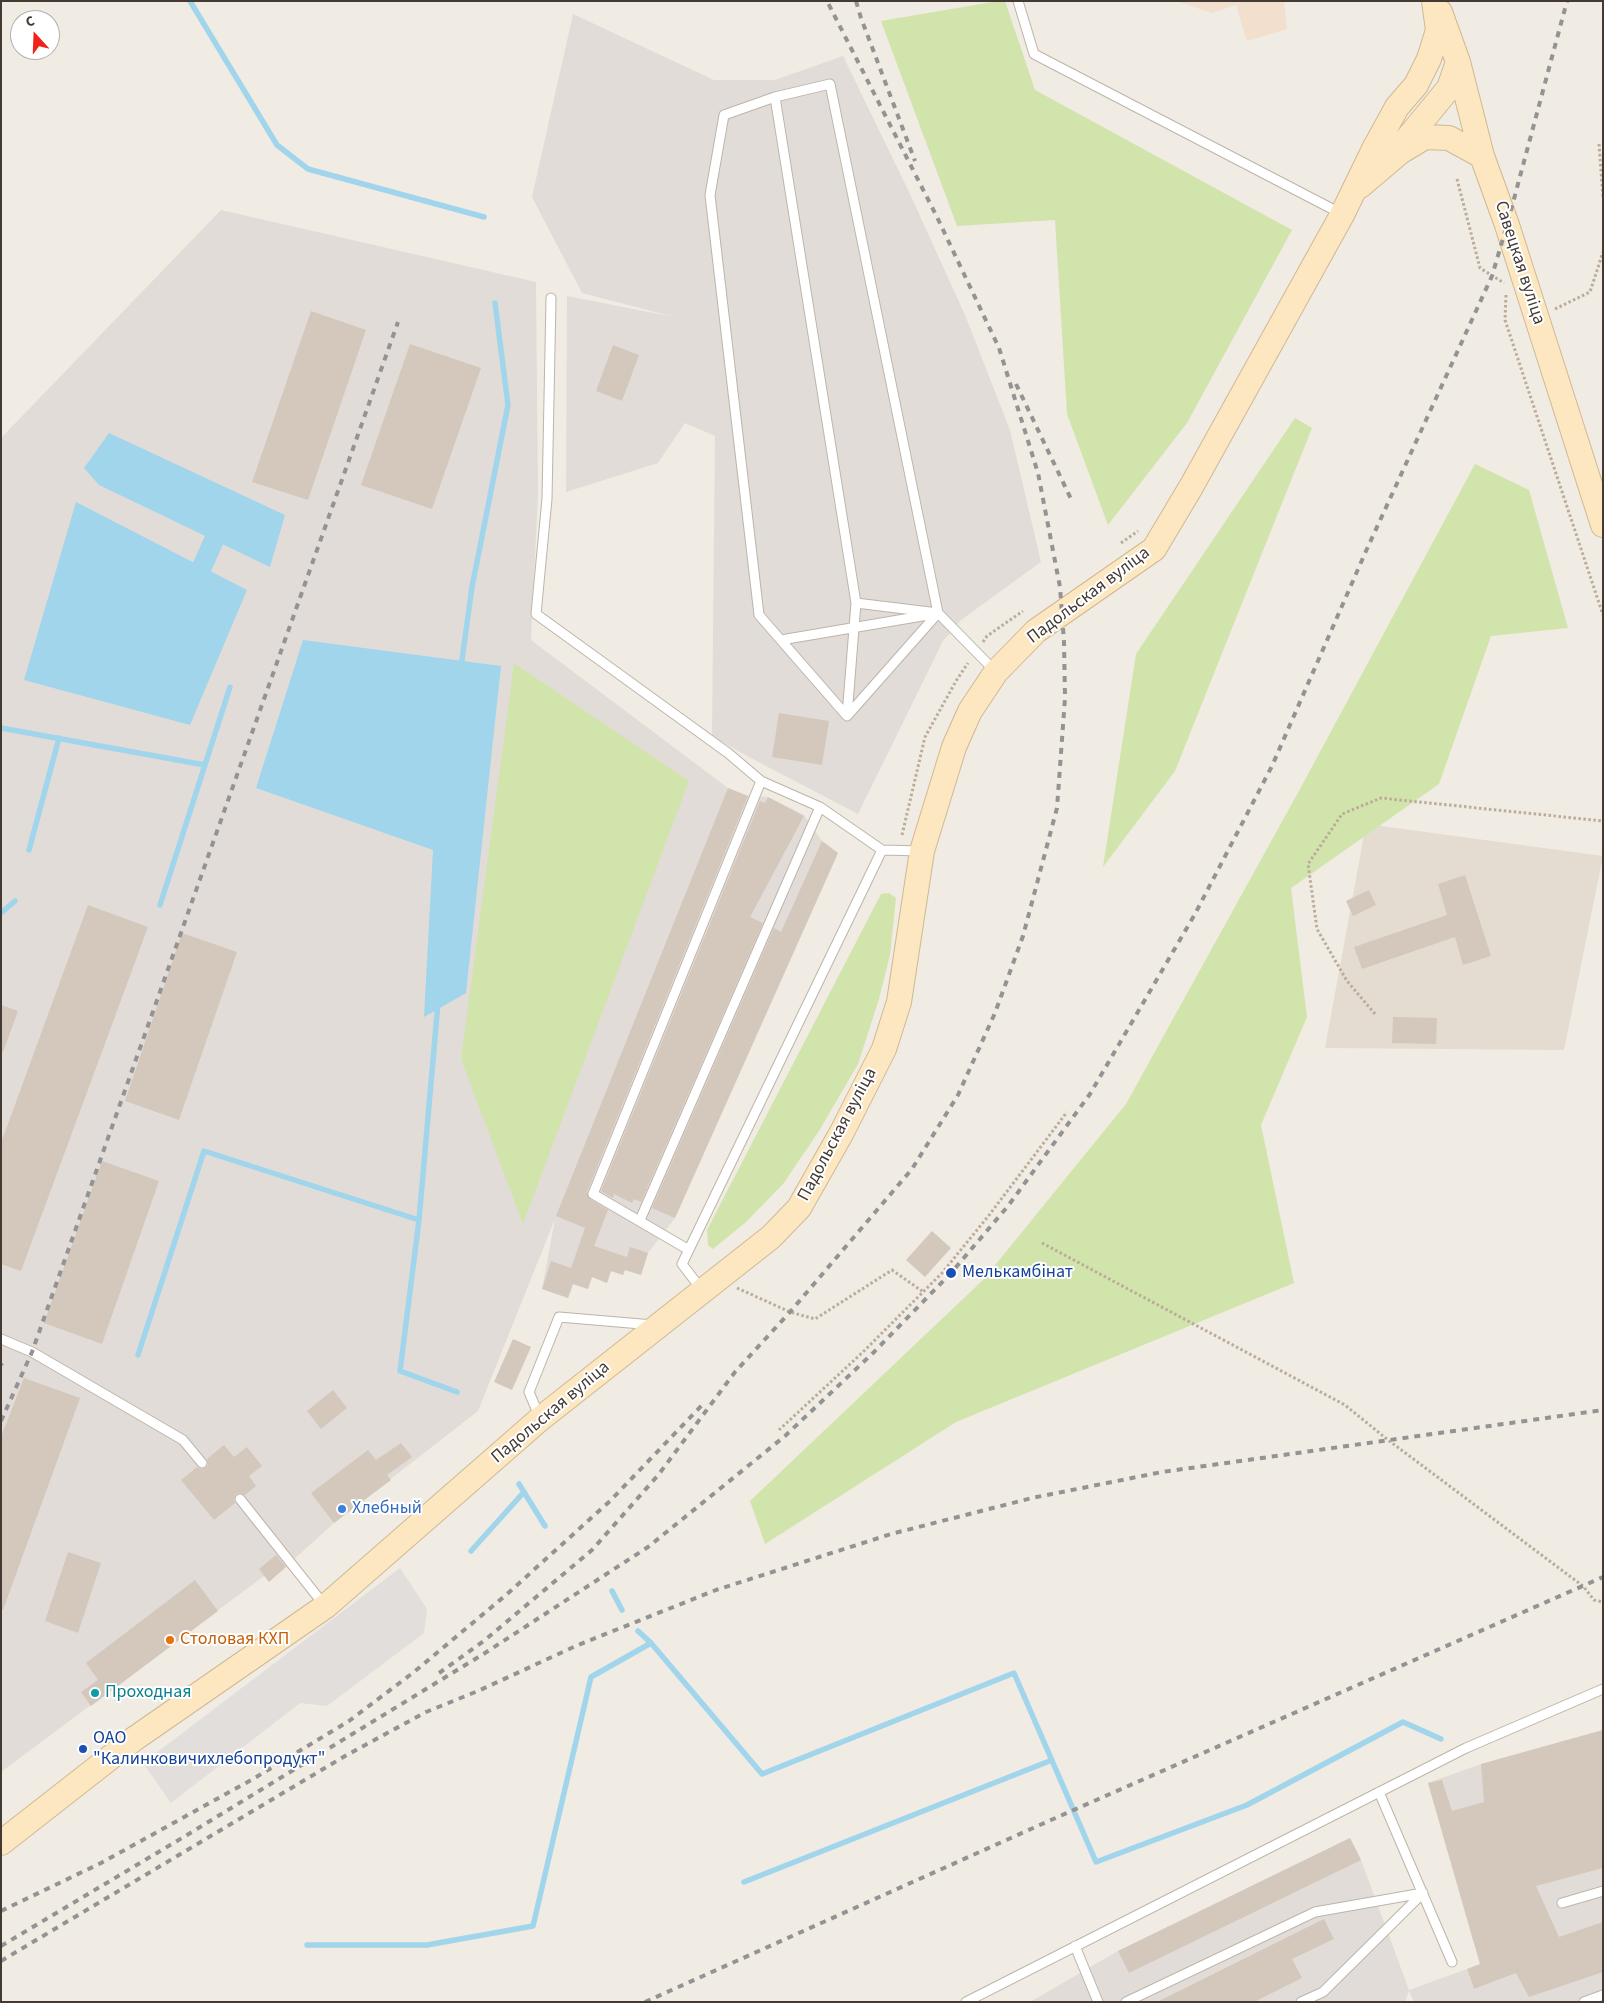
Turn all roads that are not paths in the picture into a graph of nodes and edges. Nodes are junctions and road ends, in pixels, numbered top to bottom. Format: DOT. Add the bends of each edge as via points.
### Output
graph roads {
  1 [pos="1018,1"];
  2 [pos="1435,1"];
  3 [pos="1458,62"];
  4 [pos="1449,88"];
  5 [pos="775,97"];
  6 [pos="1397,107"];
  7 [pos="1472,115"];
  8 [pos="1482,156"];
  9 [pos="1384,165"];
  10 [pos="1354,193"];
  11 [pos="1342,214"];
  12 [pos="551,298"];
  13 [pos="1603,525"];
  14 [pos="856,603"];
  15 [pos="938,613"];
  16 [pos="854,627"];
  17 [pos="781,640"];
  18 [pos="996,672"];
  19 [pos="847,716"];
  20 [pos="761,781"];
  21 [pos="820,807"];
  22 [pos="882,850"];
  23 [pos="910,851"];
  24 [pos="640,1220"];
  25 [pos="689,1250"];
  26 [pos="710,1285"];
  27 [pos="659,1325"];
  28 [pos="1,1339"];
  29 [pos="540,1418"];
  30 [pos="202,1462"];
  31 [pos="240,1499"];
  32 [pos="326,1606"];
  33 [pos="1603,1689"];
  34 [pos="1379,1792"];
  35 [pos="1,1843"];
  36 [pos="1603,1891"];
  37 [pos="1423,1894"];
  38 [pos="1562,1903"];
  39 [pos="1075,1946"];
  40 [pos="1452,1962"];
  41 [pos="1603,1996"];
  42 [pos="966,2002"];
  43 [pos="1098,2002"];
  44 [pos="1126,2002"];
  45 [pos="1301,2002"];
  46 [pos="1584,2002"];
  1 -- 11 [label="lane" via="1034,54"];
  2 -- 3 [label="main road, Савецкая вуліца"];
  2 -- 6 [label="main road, Падольская вуліца" via="1438,30 1429,59 1416,85"];
  3 -- 4 [label="main road"];
  3 -- 7 [label="main road, Савецкая вуліца"];
  4 -- 6 [label="main road" via="1432,88"];
  4 -- 7 [label="main road" via="1461,96"];
  4 -- 9 [label="main road"];
  5 -- 14 [label="lane"];
  5 -- 15 [label="lane" via="830,84"];
  5 -- 17 [label="lane" via="724,114 710,195 759,614"];
  6 -- 10 [label="main road, Падольская вуліца"];
  7 -- 8 [label="main road, Савецкая вуліца"];
  8 -- 9 [label="main road, Падольская вуліца" via="1449,138 1425,137"];
  8 -- 13 [label="main road, Савецкая вуліца" via="1508,226"];
  9 -- 10 [label="main road, Падольская вуліца"];
  10 -- 11 [label="main road, Падольская вуліца"];
  11 -- 18 [label="main road, Падольская вуліца" via="1154,549 1036,631"];
  12 -- 20 [label="lane" via="547,500 536,614 728,753"];
  14 -- 15 [label="lane"];
  14 -- 16 [label="lane"];
  15 -- 16 [label="lane"];
  15 -- 18 [label="lane"];
  15 -- 19 [label="lane"];
  16 -- 17 [label="lane"];
  16 -- 19 [label="lane"];
  17 -- 19 [label="lane"];
  18 -- 23 [label="main road, Падольская вуліца" via="970,711"];
  20 -- 21 [label="lane"];
  20 -- 24 [label="lane" via="593,1194"];
  21 -- 22 [label="lane"];
  21 -- 24 [label="lane"];
  22 -- 23 [label="lane"];
  22 -- 25 [label="lane"];
  23 -- 26 [label="main road, Падольская вуліца" via="899,1002 884,1049 799,1208 771,1237"];
  24 -- 25 [label="lane"];
  25 -- 26 [label="lane" via="682,1264"];
  26 -- 27 [label="main road, Падольская вуліца"];
  27 -- 29 [label="main road, Падольская вуліца"];
  27 -- 29 [label="lane" via="559,1317 529,1392"];
  28 -- 30 [label="lane" via="32,1352 183,1440"];
  29 -- 32 [label="main road, Падольская вуліца"];
  31 -- 32 [label="lane"];
  32 -- 35 [label="main road, Падольская вуліца" via="134,1739"];
  33 -- 34 [label="lane" via="1466,1748"];
  34 -- 37 [label="lane"];
  34 -- 39 [label="lane"];
  36 -- 38 [label="lane"];
  37 -- 40 [label="lane"];
  37 -- 44 [label="lane" via="1315,1912"];
  37 -- 45 [label="lane" via="1323,1992"];
  39 -- 42 [label="lane"];
  39 -- 43 [label="lane"];
  41 -- 46 [label="lane"];
}
